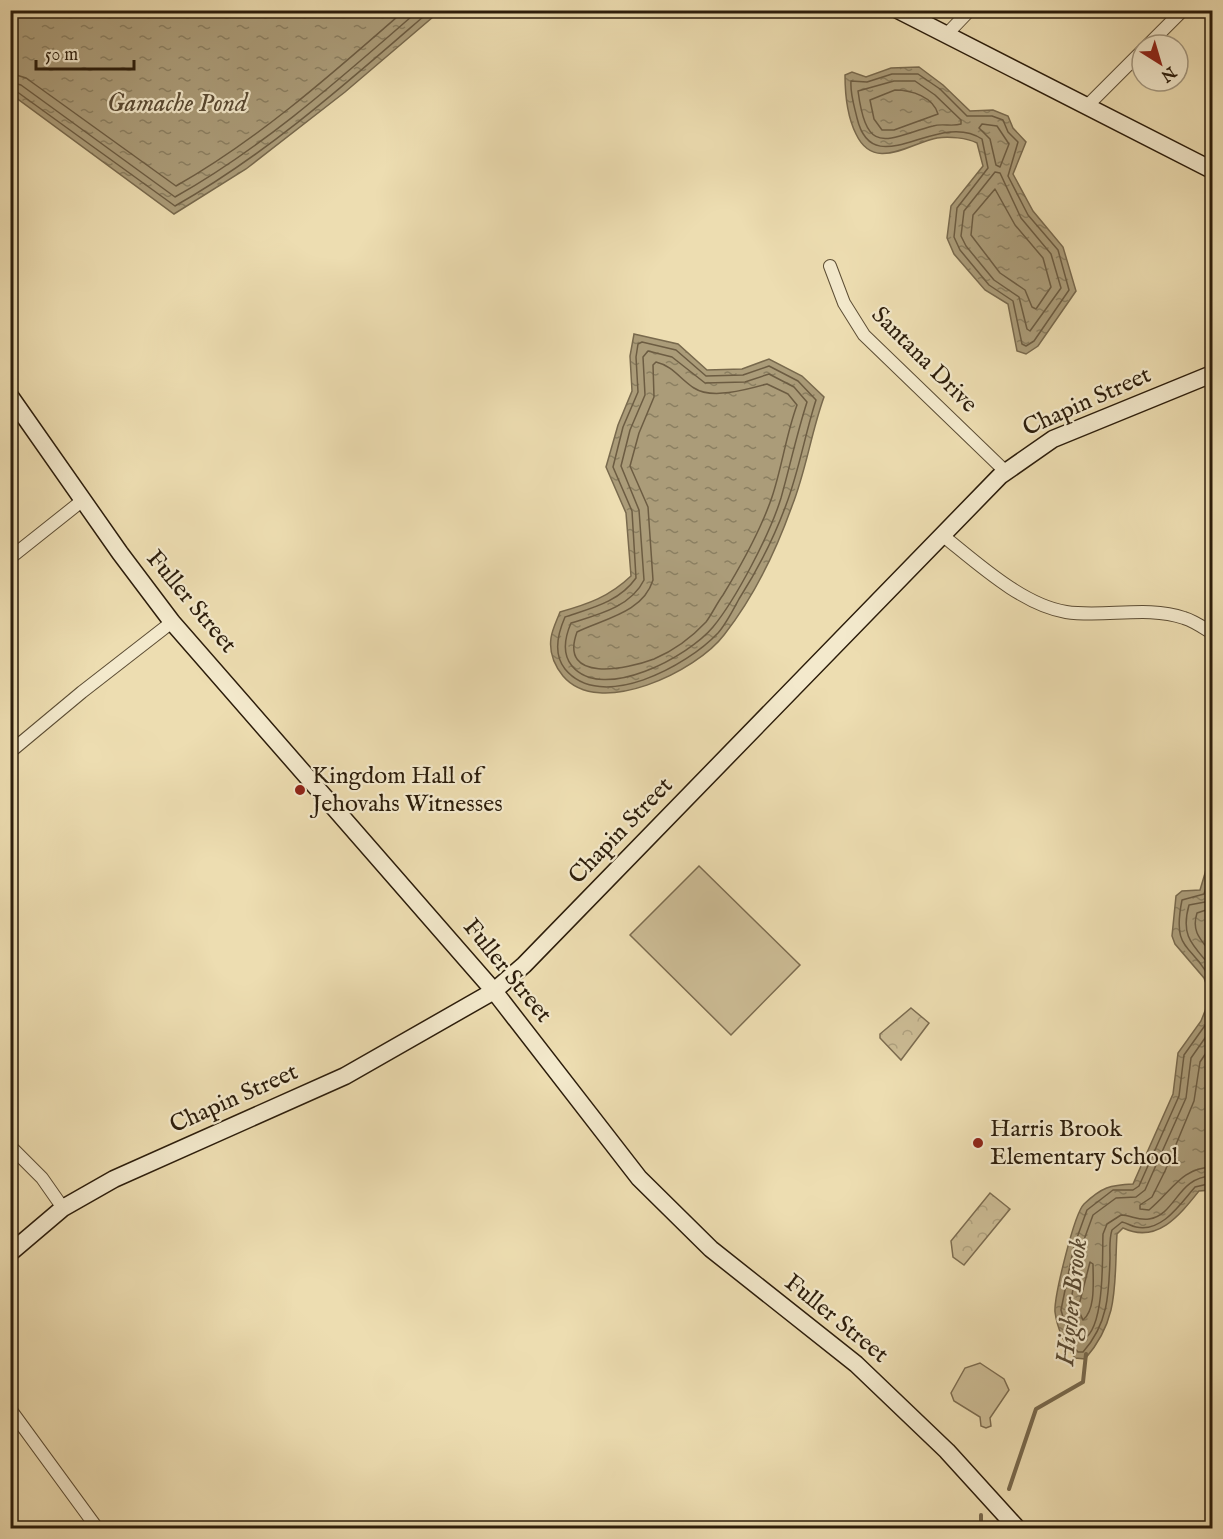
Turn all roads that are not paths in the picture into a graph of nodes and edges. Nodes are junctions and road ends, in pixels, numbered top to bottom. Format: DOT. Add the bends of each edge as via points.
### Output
graph roads {
  1 [pos="898,10"];
  2 [pos="970,10"];
  3 [pos="1183,10"];
  4 [pos="1160,33"];
  5 [pos="946,35"];
  6 [pos="1130,63"];
  7 [pos="1087,106"];
  8 [pos="1212,170"];
  9 [pos="830,266"];
  10 [pos="1212,374"];
  11 [pos="10,396"];
  12 [pos="1006,472"];
  13 [pos="83,500"];
  14 [pos="942,535"];
  15 [pos="10,558"];
  16 [pos="172,622"];
  17 [pos="1212,633"];
  18 [pos="10,752"];
  19 [pos="494,991"];
  20 [pos="10,1146"];
  21 [pos="63,1208"];
  22 [pos="10,1253"];
  23 [pos="10,1409"];
  24 [pos="1212,1476"];
  25 [pos="1212,1521"];
  26 [pos="97,1528"];
  27 [pos="1017,1528"];
  1 -- 5 [label="main road"];
  2 -- 5 [label="street"];
  3 -- 4 [label="street"];
  5 -- 7 [label="main road"];
  6 -- 7 [label="street"];
  7 -- 8 [label="main road"];
  9 -- 12 [label="street, Santana Drive" via="844,303 864,335"];
  10 -- 12 [label="main road, Chapin Street" via="1053,439"];
  11 -- 13 [label="main road, Fuller Street"];
  12 -- 14 [label="main road, Chapin Street"];
  13 -- 15 [label="street"];
  13 -- 16 [label="main road, Fuller Street"];
  14 -- 17 [label="street" via="995,577 1065,612 1163,613 1186,618"];
  14 -- 19 [label="main road, Chapin Street" via="524,965"];
  16 -- 18 [label="street"];
  16 -- 19 [label="main road, Fuller Street"];
  19 -- 21 [label="main road, Chapin Street" via="345,1076 114,1179"];
  19 -- 27 [label="main road, Fuller Street" via="659,1200 720,1257 856,1364 947,1451"];
  20 -- 21 [label="street" via="42,1178"];
  21 -- 22 [label="main road, Chapin Street"];
  23 -- 26 [label="street"];
  24 -- 25 [label="street"];
}
